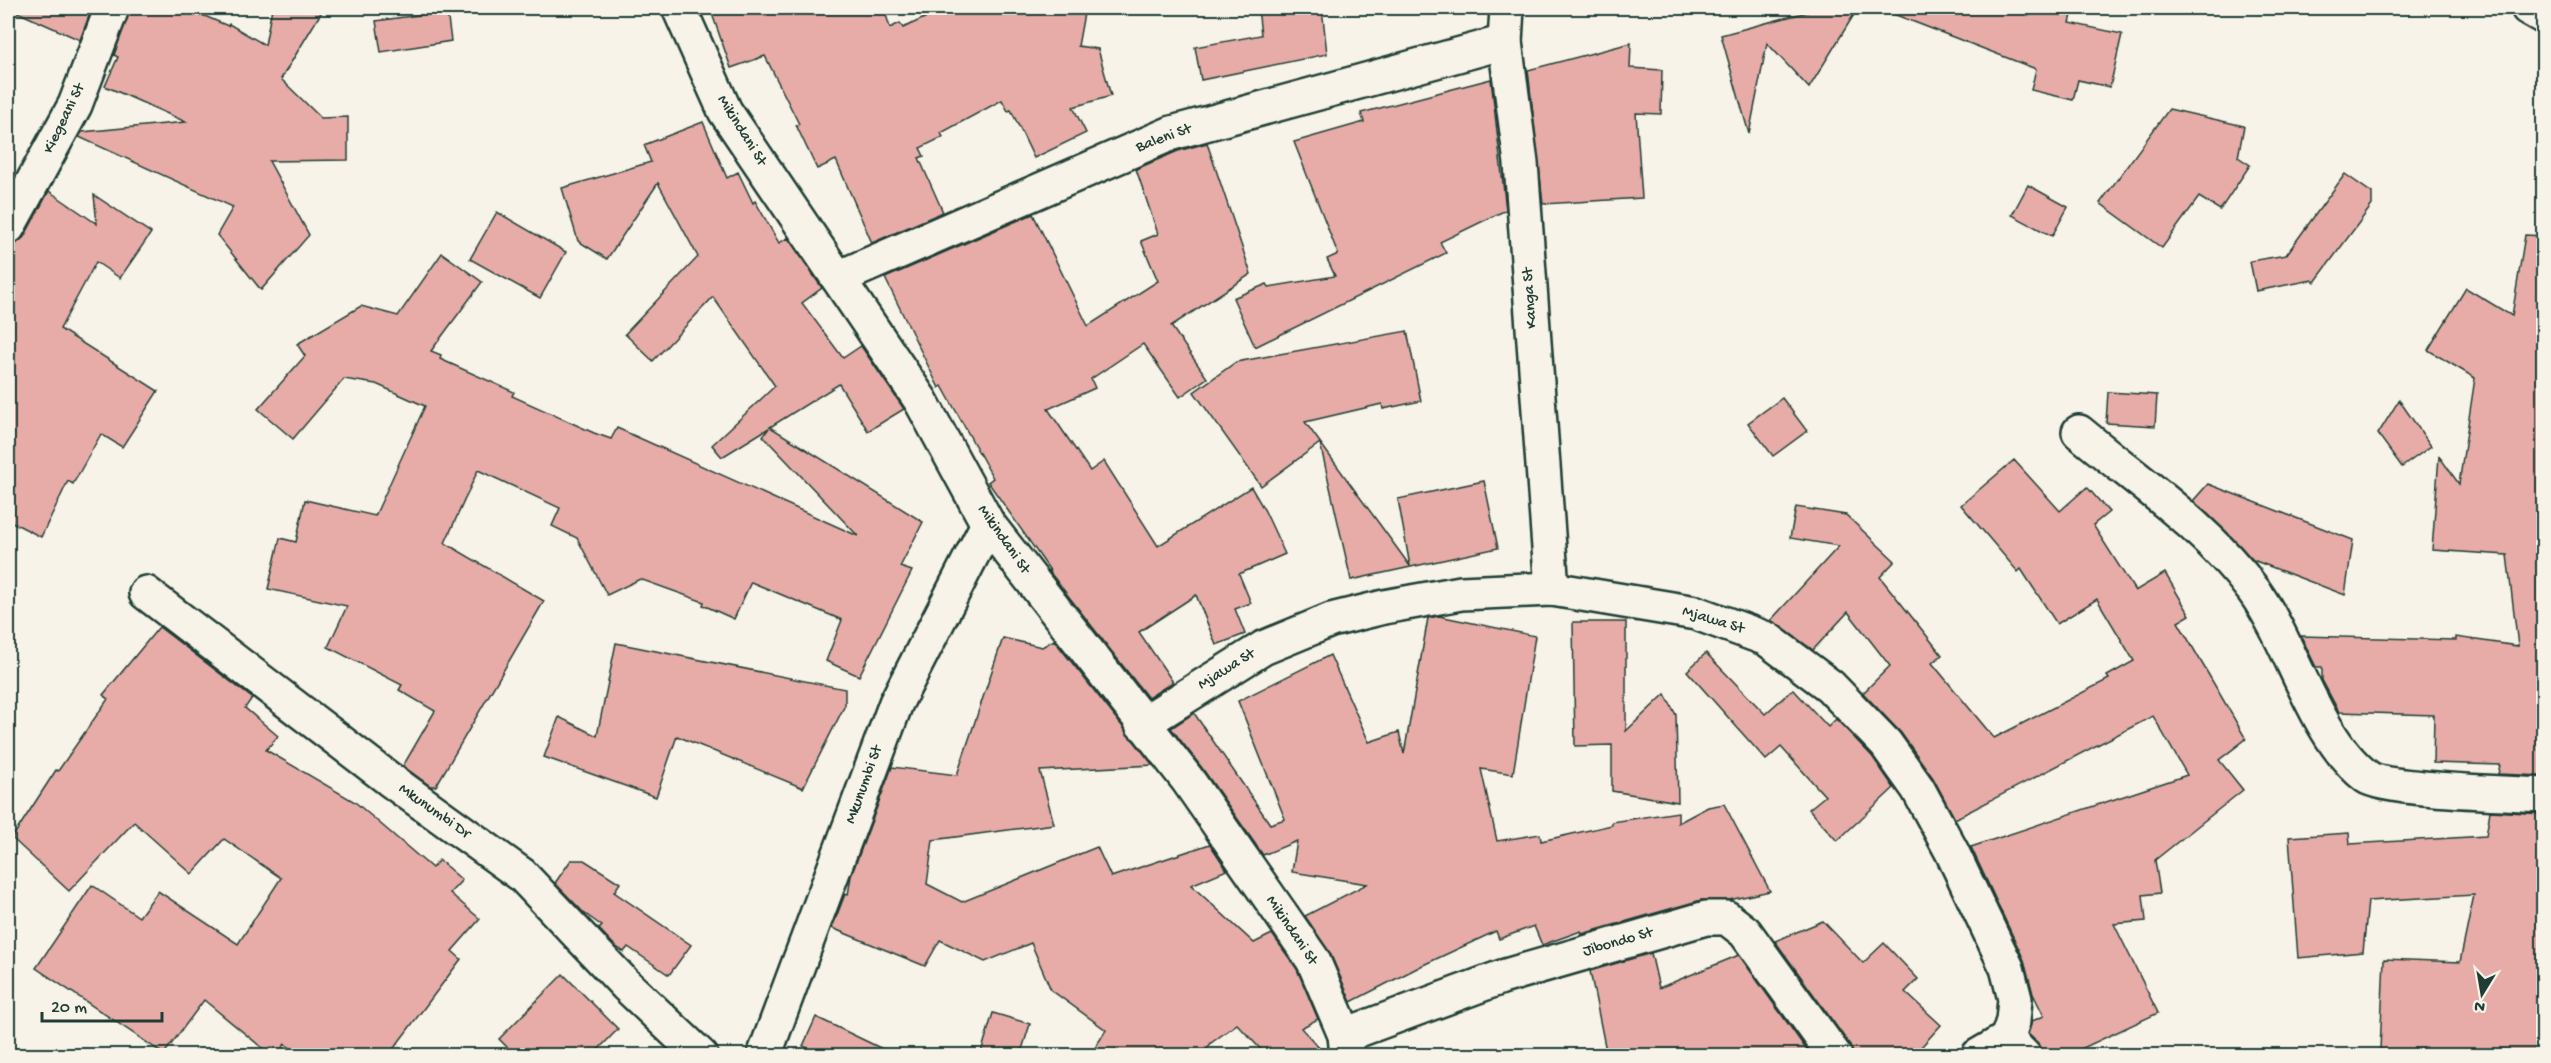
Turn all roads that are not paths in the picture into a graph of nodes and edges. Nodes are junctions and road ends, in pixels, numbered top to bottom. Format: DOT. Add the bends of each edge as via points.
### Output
graph roads {
  1 [pos="112,8"];
  2 [pos="679,8"];
  3 [pos="1507,8"];
  4 [pos="2528,8"];
  5 [pos="2544,17"];
  6 [pos="1505,42"];
  7 [pos="8,227"];
  8 [pos="838,278"];
  9 [pos="2079,432"];
  10 [pos="988,524"];
  11 [pos="1552,590"];
  12 [pos="146,592"];
  13 [pos="1142,724"];
  14 [pos="2544,795"];
  15 [pos="1346,1045"];
  16 [pos="2016,1047"];
  17 [pos="701,1056"];
  18 [pos="764,1056"];
  19 [pos="1835,1056"];
  20 [pos="1978,1056"];
  1 -- 7 [label="street, Kiegeani St" via="75,105"];
  2 -- 8 [label="street, Mikindani St" via="725,111"];
  3 -- 6 [label="street, Kanga St"];
  4 -- 5 [label="street"];
  6 -- 8 [label="street, Baleni St" via="1172,133"];
  6 -- 11 [label="street, Kanga St" via="1521,164"];
  8 -- 10 [label="street, Mikindani St" via="921,401"];
  9 -- 14 [label="street" via="2218,547 2255,593 2335,745 2369,779 2404,786"];
  10 -- 13 [label="street, Mikindani St"];
  10 -- 18 [label="street, Mkunumbi St" via="896,703"];
  11 -- 13 [label="street, Mjawa St" via="1461,593 1331,620 1263,648"];
  11 -- 16 [label="street, Mjawa St" via="1696,613 1767,639 1830,686 1886,744 1918,789 1952,852 2007,968 2015,999"];
  12 -- 17 [label="street, Mkunumbi Dr" via="388,779 522,875 626,985"];
  13 -- 15 [label="street, Mikindani St" via="1186,779 1313,960"];
  15 -- 19 [label="street, Jibondo St" via="1502,977 1706,918 1727,918 1745,932"];
  16 -- 20 [label="street"];
}
